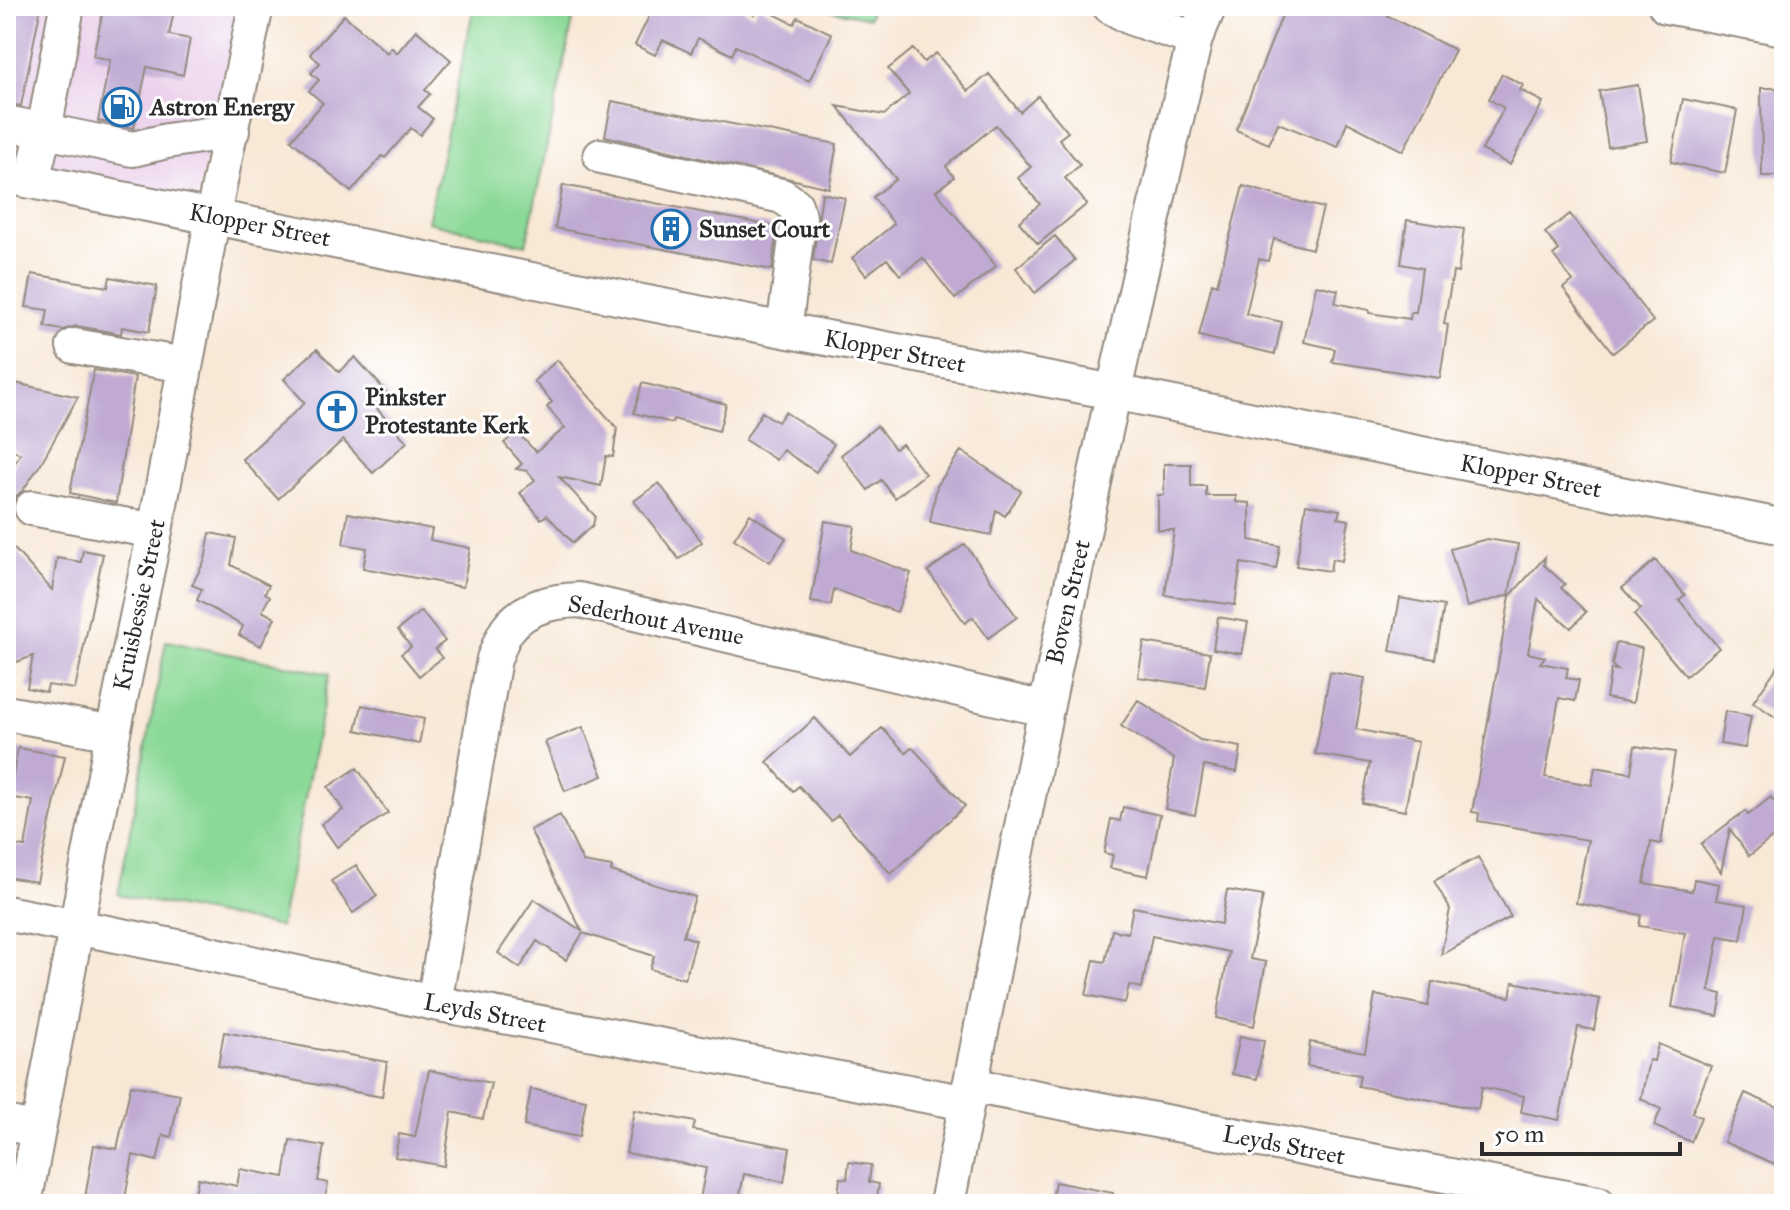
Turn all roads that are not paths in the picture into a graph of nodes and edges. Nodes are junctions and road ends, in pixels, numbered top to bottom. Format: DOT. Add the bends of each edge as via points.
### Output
graph roads {
  1 [pos="67,6"];
  2 [pos="256,6"];
  3 [pos="1110,6"];
  4 [pos="1209,6"];
  5 [pos="1666,6"];
  6 [pos="1784,28"];
  7 [pos="1195,39"];
  8 [pos="6,123"];
  9 [pos="44,131"];
  10 [pos="232,131"];
  11 [pos="601,156"];
  12 [pos="19,179"];
  13 [pos="213,215"];
  14 [pos="784,330"];
  15 [pos="74,346"];
  16 [pos="185,365"];
  17 [pos="1114,392"];
  18 [pos="32,508"];
  19 [pos="1784,527"];
  20 [pos="155,531"];
  21 [pos="1044,709"];
  22 [pos="6,713"];
  23 [pos="113,733"];
  24 [pos="6,913"];
  25 [pos="77,926"];
  26 [pos="434,1003"];
  27 [pos="968,1094"];
  28 [pos="22,1126"];
  29 [pos="24,1204"];
  30 [pos="947,1204"];
  31 [pos="1598,1204"];
  1 -- 9 [label="street"];
  2 -- 10 [label="street, Kruisbessie Street"];
  3 -- 7 [label="street"];
  4 -- 7 [label="street, Boven Street"];
  5 -- 6 [label="street"];
  7 -- 17 [label="street, Boven Street"];
  8 -- 9 [label="street"];
  9 -- 10 [label="street" via="133,149"];
  9 -- 12 [label="street"];
  10 -- 13 [label="street, Kruisbessie Street"];
  11 -- 14 [label="street" via="782,196 795,205 799,217"];
  12 -- 13 [label="street, Klopper Street"];
  13 -- 14 [label="street, Klopper Street"];
  13 -- 16 [label="street, Kruisbessie Street"];
  14 -- 17 [label="street, Klopper Street"];
  15 -- 16 [label="street"];
  16 -- 20 [label="street, Kruisbessie Street"];
  17 -- 19 [label="street, Klopper Street"];
  17 -- 21 [label="street, Boven Street"];
  18 -- 20 [label="street"];
  20 -- 23 [label="street, Kruisbessie Street"];
  21 -- 26 [label="street, Sederhout Avenue" via="579,600 533,608 507,629 494,659"];
  21 -- 27 [label="street, Boven Street"];
  22 -- 23 [label="street"];
  23 -- 25 [label="street, Kruisbessie Street"];
  24 -- 25 [label="street, Leyds Street"];
  25 -- 26 [label="street, Leyds Street"];
  25 -- 28 [label="street, Kruisbessie Street"];
  26 -- 27 [label="street, Leyds Street"];
  27 -- 30 [label="street, Boven Street"];
  27 -- 31 [label="street, Leyds Street"];
  28 -- 29 [label="street, Kruisbessie Street"];
}
